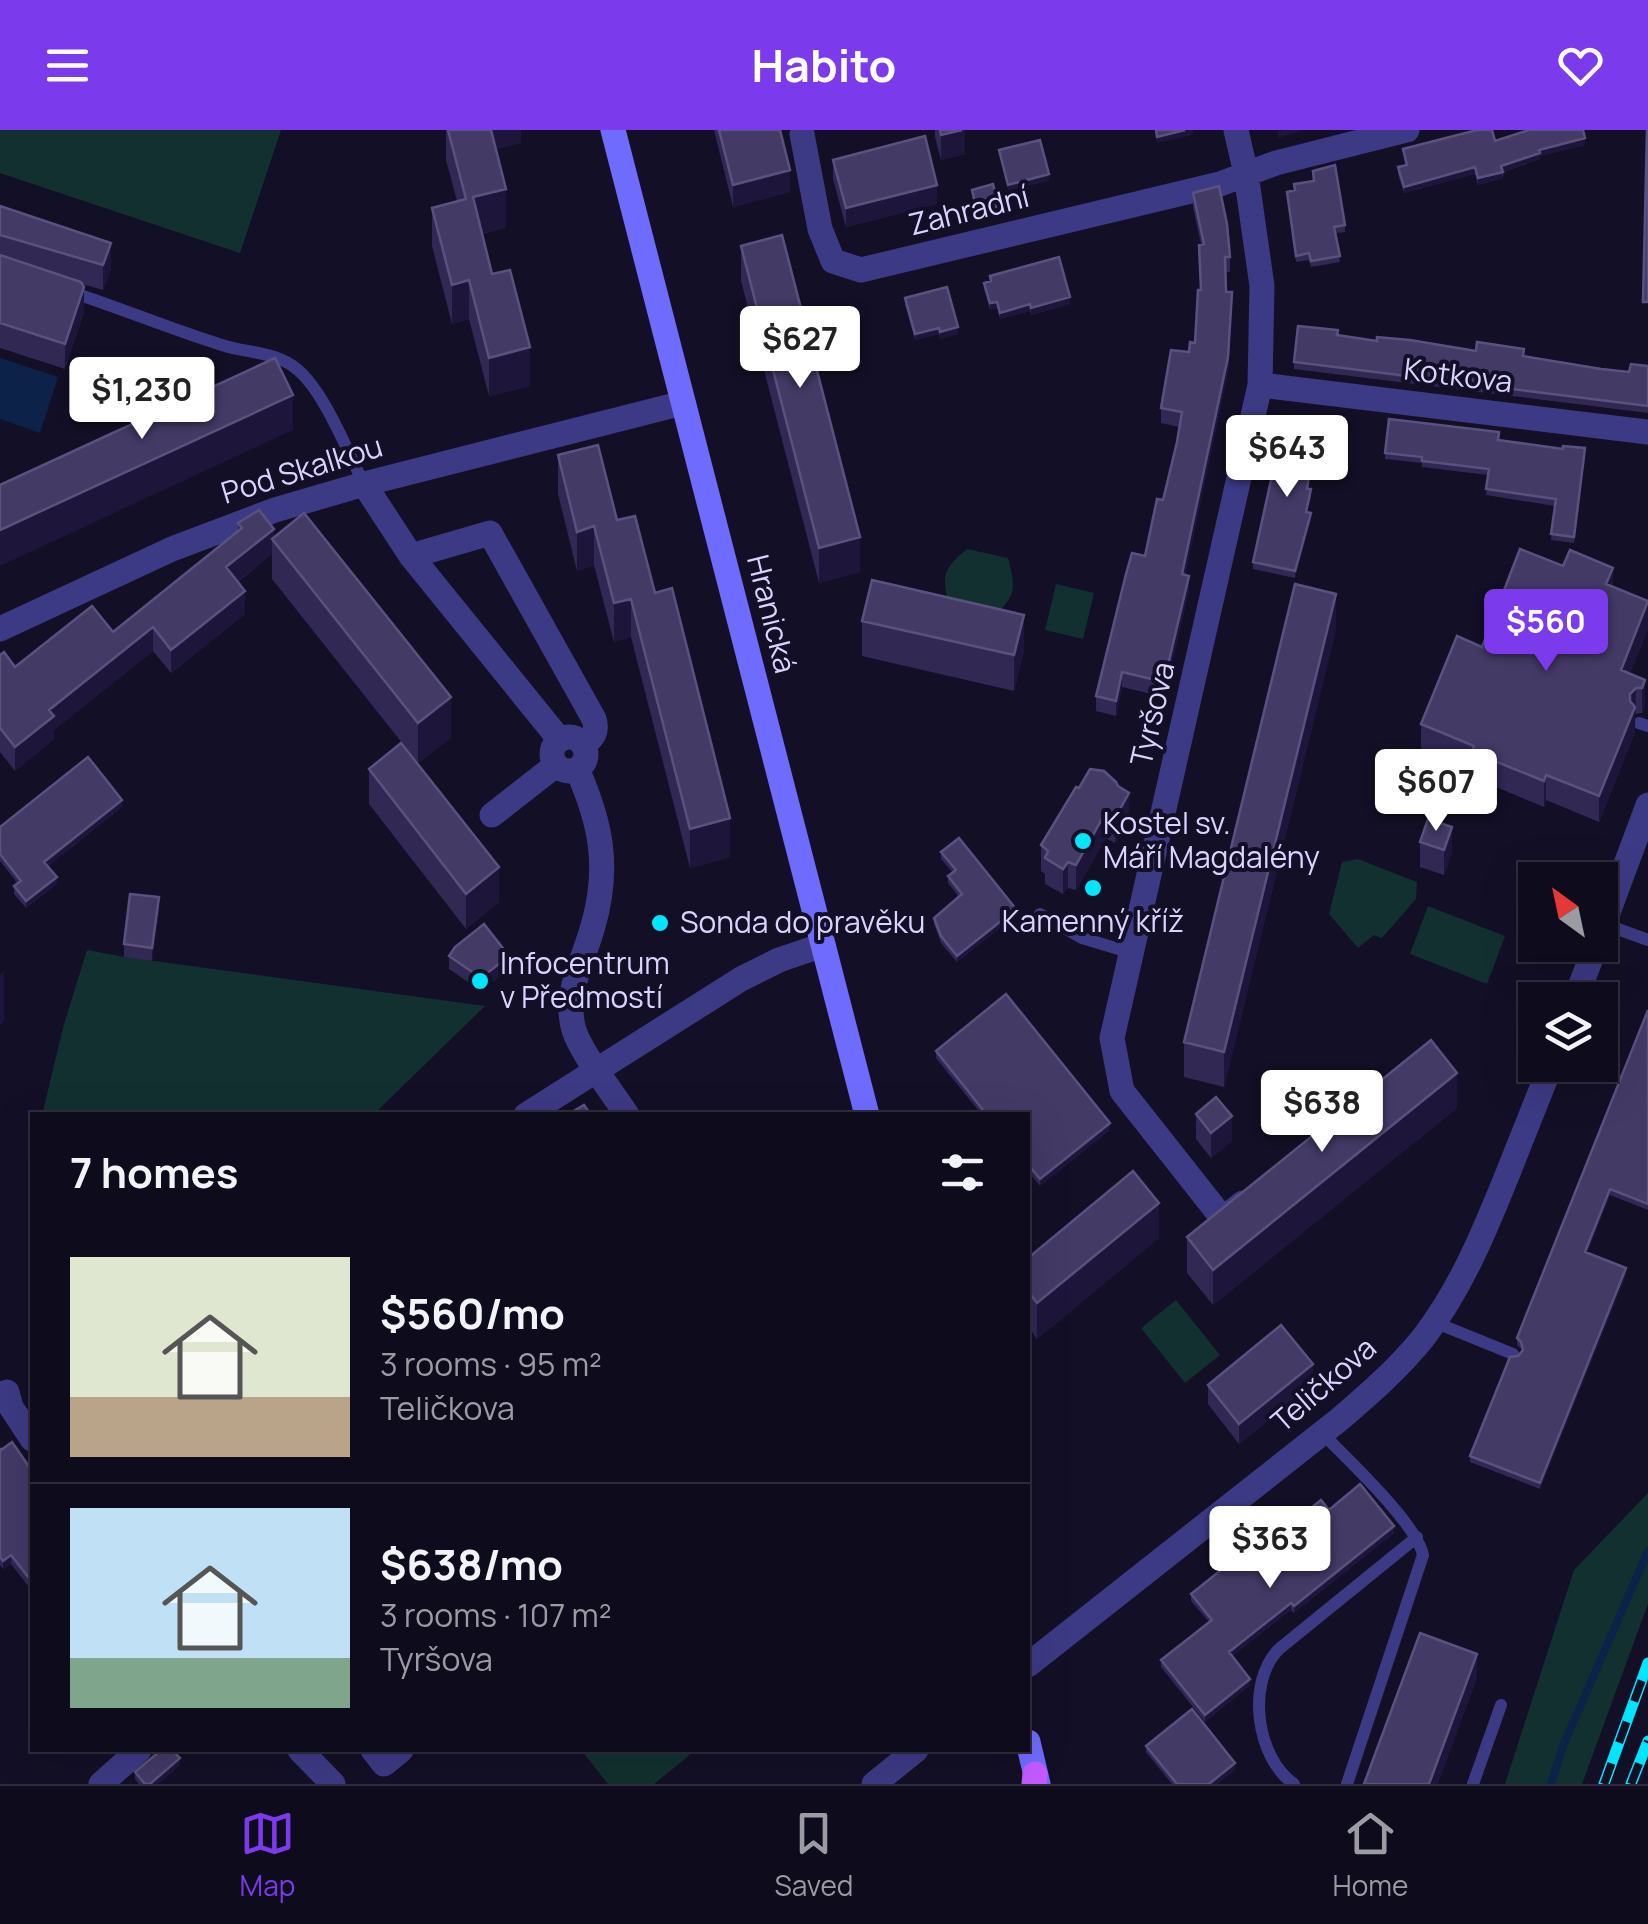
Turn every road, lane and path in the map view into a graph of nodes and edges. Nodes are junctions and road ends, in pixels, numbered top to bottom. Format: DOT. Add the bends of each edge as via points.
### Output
graph roads {
  1 [pos="612,130"];
  2 [pos="1236,130"];
  3 [pos="1407,130"];
  4 [pos="802,134"];
  5 [pos="1246,174"];
  6 [pos="53,286"];
  7 [pos="1260,385"];
  8 [pos="683,403"];
  9 [pos="1648,432"];
  10 [pos="364,484"];
  11 [pos="411,556"];
  12 [pos="0,629"];
  13 [pos="569,755"];
  14 [pos="1648,805"];
  15 [pos="492,816"];
  16 [pos="1618,886"];
  17 [pos="1040,914"];
  18 [pos="1618,936"];
  19 [pos="1648,940"];
  20 [pos="822,945"];
  21 [pos="1132,953"];
  22 [pos="598,1070"];
  23 [pos="1544,1082"];
  24 [pos="531,1112"];
  25 [pos="625,1112"];
  26 [pos="865,1112"];
  27 [pos="1268,1182"];
  28 [pos="1223,1218"];
  29 [pos="1199,1238"];
  30 [pos="1434,1322"];
  31 [pos="1513,1354"];
  32 [pos="11,1402"];
  33 [pos="1322,1433"];
  34 [pos="30,1435"];
  35 [pos="1417,1537"];
  36 [pos="1030,1663"];
  37 [pos="1502,1705"];
  38 [pos="1030,1750"];
  39 [pos="137,1752"];
  40 [pos="304,1752"];
  41 [pos="375,1752"];
  42 [pos="399,1752"];
  43 [pos="914,1752"];
  44 [pos="1016,1752"];
  45 [pos="1038,1782"];
  46 [pos="101,1784"];
  47 [pos="333,1784"];
  48 [pos="874,1784"];
  49 [pos="1294,1784"];
  50 [pos="1347,1784"];
  51 [pos="1473,1784"];
  1 -- 8 [label="main road, Hranická"];
  2 -- 5 [label="street, Tyršova"];
  3 -- 5 [label="street, Zahradní"];
  4 -- 5 [label="street, Zahradní" via="820,229 834,260 860,270"];
  5 -- 7 [label="street, Tyršova" via="1262,286"];
  6 -- 10 [label="lane" via="294,366"];
  7 -- 9 [label="street, Kotkova"];
  7 -- 21 [label="street, Tyršova"];
  8 -- 10 [label="street, Pod Skalkou"];
  8 -- 20 [label="main road, Hranická"];
  10 -- 11 [label="street"];
  10 -- 12 [label="street, Pod Skalkou" via="218,530"];
  11 -- 13 [label="street"];
  11 -- 13 [label="street" via="490,533 594,720 594,736"];
  13 -- 15 [label="street"];
  13 -- 22 [label="street" via="600,835 597,913 571,1013"];
  14 -- 16 [label="street"];
  17 -- 21 [label="lane" via="1082,938"];
  18 -- 19 [label="lane"];
  20 -- 22 [label="street" via="741,979"];
  20 -- 26 [label="main road, Hranická"];
  21 -- 28 [label="street, Tyršova" via="1112,1038 1122,1091"];
  22 -- 24 [label="street"];
  22 -- 25 [label="street"];
  23 -- 30 [label="street, Teličkova" via="1488,1220"];
  27 -- 28 [label="street"];
  28 -- 29 [label="street"];
  30 -- 31 [label="lane"];
  30 -- 33 [label="street, Teličkova" via="1389,1375"];
  32 -- 34 [label="street"];
  33 -- 35 [label="lane"];
  33 -- 36 [label="street, Teličkova"];
  35 -- 49 [label="lane" via="1266,1665 1261,1728 1277,1768"];
  35 -- 50 [label="lane" via="1422,1561"];
  37 -- 51 [label="lane"];
  38 -- 45 [label="main road"];
  39 -- 46 [label="street"];
  40 -- 47 [label="street"];
  41 -- 42 [label="street" via="384,1764"];
  43 -- 48 [label="street"];
  44 -- 45 [label="street"];
}
